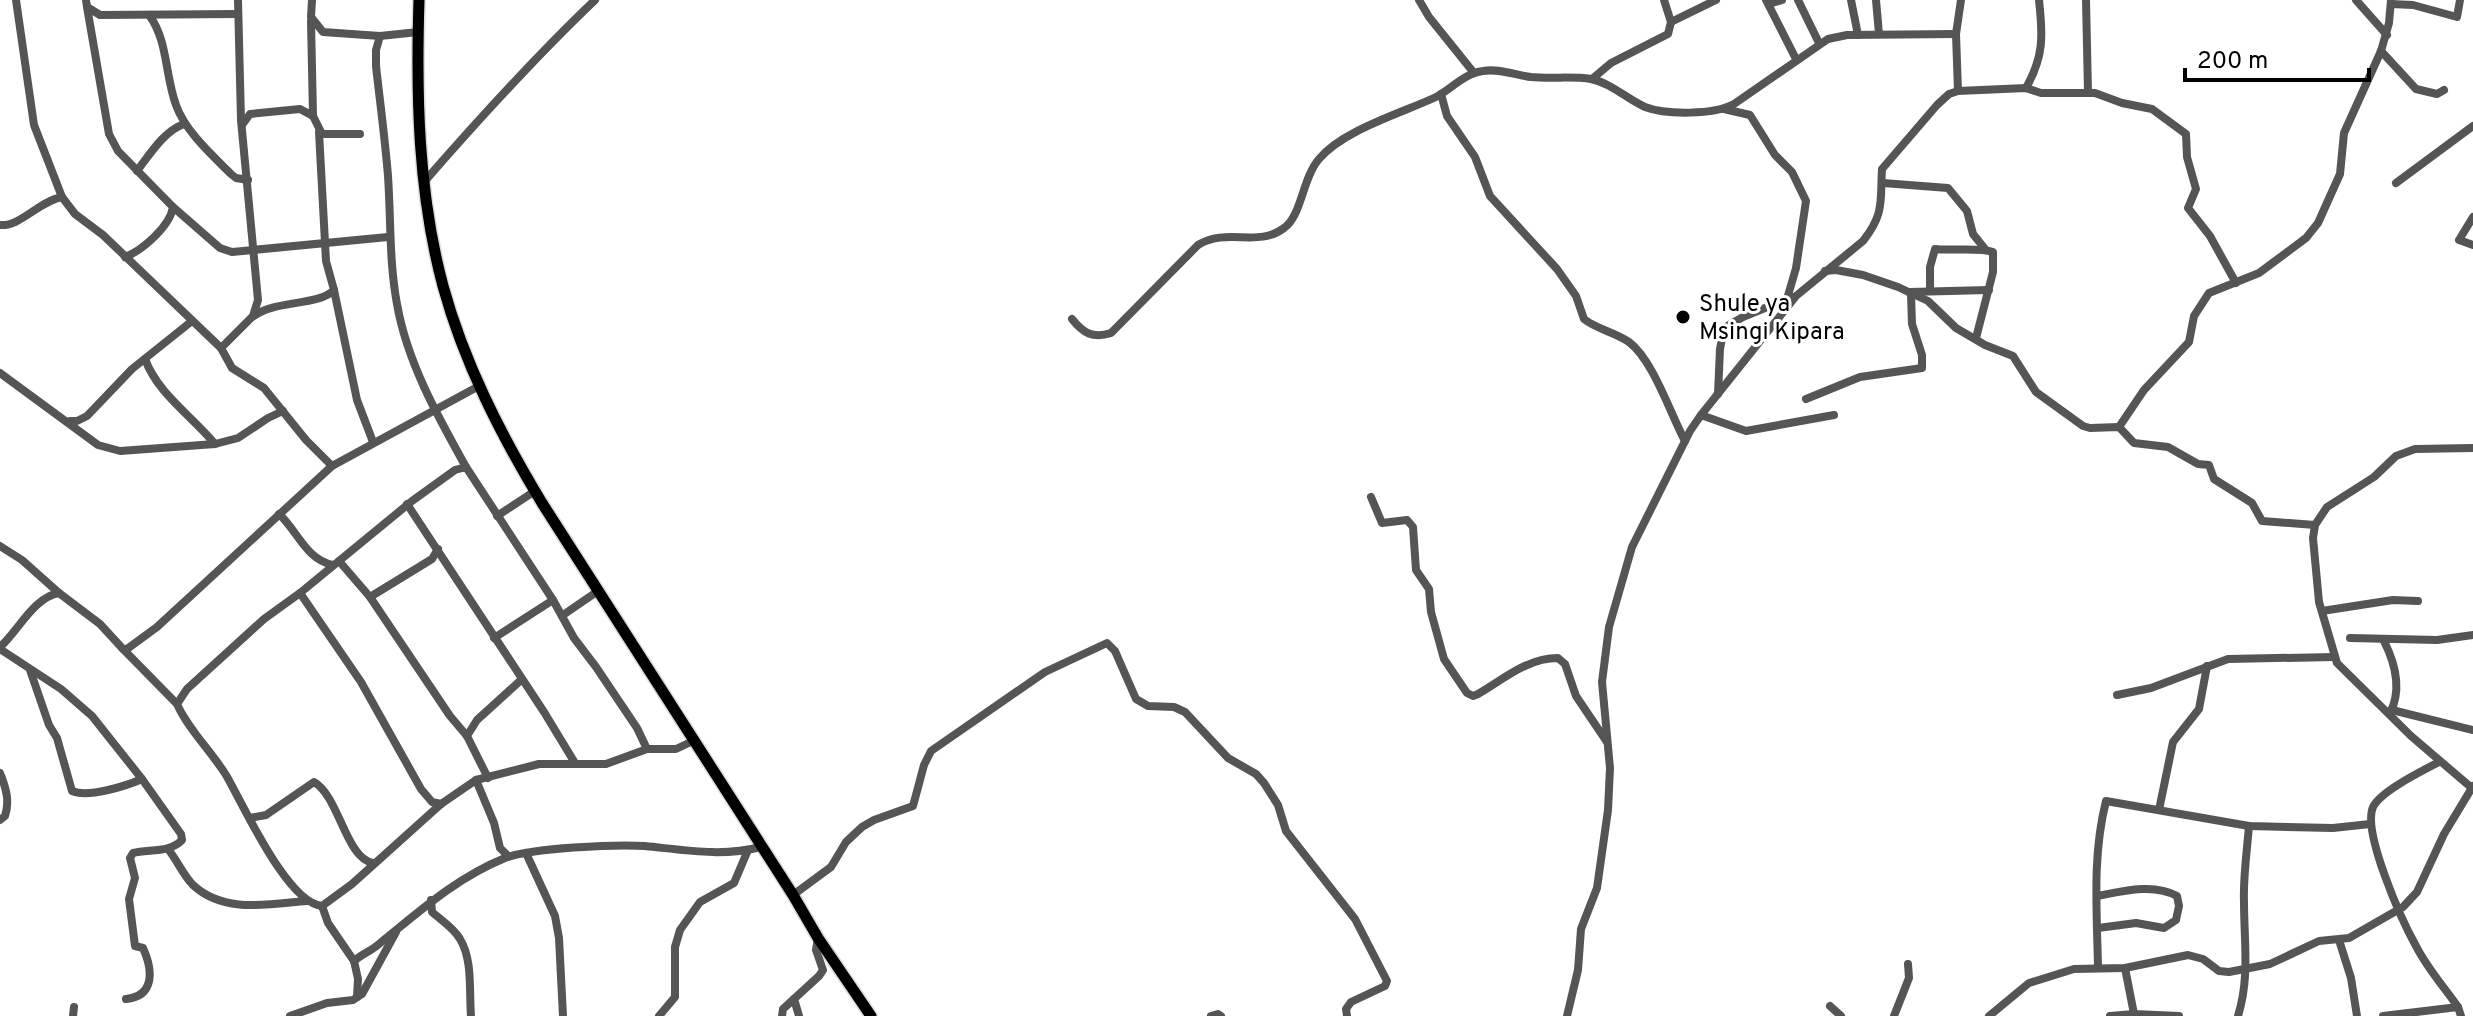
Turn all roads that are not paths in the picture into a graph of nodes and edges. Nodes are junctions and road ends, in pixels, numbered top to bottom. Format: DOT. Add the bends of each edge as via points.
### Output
graph roads {
  1 [pos="16,0"];
  2 [pos="312,0"];
  3 [pos="419,0"];
  4 [pos="595,0"];
  5 [pos="1419,0"];
  6 [pos="1664,0"];
  7 [pos="1782,0"];
  8 [pos="1798,0"];
  9 [pos="1851,0"];
  10 [pos="1876,0"];
  11 [pos="1961,0"];
  12 [pos="2039,0"];
  13 [pos="2086,0"];
  14 [pos="2356,0"];
  15 [pos="2460,0"];
  16 [pos="1711,1"];
  17 [pos="1768,2"];
  18 [pos="2391,2"];
  19 [pos="87,4"];
  20 [pos="237,6"];
  21 [pos="149,15"];
  22 [pos="311,17"];
  23 [pos="1671,22"];
  24 [pos="418,32"];
  25 [pos="1879,34"];
  26 [pos="1956,34"];
  27 [pos="1858,35"];
  28 [pos="2387,35"];
  29 [pos="380,36"];
  30 [pos="1819,43"];
  31 [pos="2381,51"];
  32 [pos="1796,59"];
  33 [pos="1474,73"];
  34 [pos="1592,79"];
  35 [pos="2026,88"];
  36 [pos="2444,90"];
  37 [pos="1958,91"];
  38 [pos="2088,92"];
  39 [pos="1441,94"];
  40 [pos="1724,109"];
  41 [pos="313,116"];
  42 [pos="184,124"];
  43 [pos="242,126"];
  44 [pos="2473,126"];
  45 [pos="319,132"];
  46 [pos="360,134"];
  47 [pos="137,171"];
  48 [pos="248,180"];
  49 [pos="424,182"];
  50 [pos="1883,183"];
  51 [pos="2396,183"];
  52 [pos="62,197"];
  53 [pos="173,207"];
  54 [pos="185,217"];
  55 [pos="2473,217"];
  56 [pos="169,221"];
  57 [pos="0,225"];
  58 [pos="11,225"];
  59 [pos="0,233"];
  60 [pos="388,237"];
  61 [pos="326,242"];
  62 [pos="2473,245"];
  63 [pos="1985,249"];
  64 [pos="255,251"];
  65 [pos="137,253"];
  66 [pos="125,257"];
  67 [pos="135,266"];
  68 [pos="1825,271"];
  69 [pos="2236,283"];
  70 [pos="334,290"];
  71 [pos="1989,290"];
  72 [pos="1930,291"];
  73 [pos="1910,293"];
  74 [pos="1792,297"];
  75 [pos="258,300"];
  76 [pos="270,307"];
  77 [pos="253,316"];
  78 [pos="1072,319"];
  79 [pos="192,321"];
  80 [pos="1976,338"];
  81 [pos="221,348"];
  82 [pos="145,359"];
  83 [pos="0,373"];
  84 [pos="479,386"];
  85 [pos="1718,394"];
  86 [pos="1806,399"];
  87 [pos="435,410"];
  88 [pos="283,411"];
  89 [pos="1701,415"];
  90 [pos="1834,415"];
  91 [pos="69,421"];
  92 [pos="2119,427"];
  93 [pos="1685,441"];
  94 [pos="373,442"];
  95 [pos="215,444"];
  96 [pos="2473,448"];
  97 [pos="332,466"];
  98 [pos="466,467"];
  99 [pos="535,491"];
  100 [pos="1371,497"];
  101 [pos="407,504"];
  102 [pos="279,514"];
  103 [pos="497,516"];
  104 [pos="2315,525"];
  105 [pos="0,546"];
  106 [pos="438,549"];
  107 [pos="432,559"];
  108 [pos="445,559"];
  109 [pos="336,563"];
  110 [pos="598,591"];
  111 [pos="59,593"];
  112 [pos="300,593"];
  113 [pos="370,597"];
  114 [pos="553,600"];
  115 [pos="2418,601"];
  116 [pos="2322,611"];
  117 [pos="563,615"];
  118 [pos="2473,635"];
  119 [pos="494,638"];
  120 [pos="2350,638"];
  121 [pos="2384,641"];
  122 [pos="0,648"];
  123 [pos="123,649"];
  124 [pos="2334,657"];
  125 [pos="2207,666"];
  126 [pos="30,670"];
  127 [pos="521,680"];
  128 [pos="2117,695"];
  129 [pos="177,704"];
  130 [pos="2390,712"];
  131 [pos="2473,730"];
  132 [pos="467,736"];
  133 [pos="693,741"];
  134 [pos="1607,743"];
  135 [pos="647,749"];
  136 [pos="2439,762"];
  137 [pos="575,763"];
  138 [pos="0,773"];
  139 [pos="488,778"];
  140 [pos="142,779"];
  141 [pos="476,780"];
  142 [pos="2473,787"];
  143 [pos="441,804"];
  144 [pos="2159,810"];
  145 [pos="250,818"];
  146 [pos="0,820"];
  147 [pos="2370,824"];
  148 [pos="2249,826"];
  149 [pos="500,848"];
  150 [pos="168,849"];
  151 [pos="755,849"];
  152 [pos="526,853"];
  153 [pos="508,856"];
  154 [pos="373,863"];
  155 [pos="494,863"];
  156 [pos="793,895"];
  157 [pos="2098,896"];
  158 [pos="431,900"];
  159 [pos="307,901"];
  160 [pos="322,906"];
  161 [pos="2399,910"];
  162 [pos="2098,928"];
  163 [pos="397,929"];
  164 [pos="818,938"];
  165 [pos="2339,940"];
  166 [pos="354,961"];
  167 [pos="1908,964"];
  168 [pos="2098,968"];
  169 [pos="2125,968"];
  170 [pos="2247,969"];
  171 [pos="357,997"];
  172 [pos="126,999"];
  173 [pos="794,999"];
  174 [pos="1830,1006"];
  175 [pos="2460,1012"];
  176 [pos="2134,1014"];
  177 [pos="2393,1015"];
  178 [pos="290,1016"];
  179 [pos="471,1016"];
  180 [pos="563,1016"];
  181 [pos="659,1016"];
  182 [pos="782,1016"];
  183 [pos="799,1016"];
  184 [pos="871,1016"];
  185 [pos="1211,1016"];
  186 [pos="1221,1016"];
  187 [pos="1347,1016"];
  188 [pos="1567,1016"];
  189 [pos="1841,1016"];
  190 [pos="1894,1016"];
  191 [pos="1989,1016"];
  192 [pos="2110,1016"];
  193 [pos="2179,1016"];
  194 [pos="2238,1016"];
  195 [pos="2357,1016"];
  196 [pos="2383,1016"];
  1 -- 52 [label="street" via="31,110"];
  2 -- 22 [label="street"];
  3 -- 24 [label="main road"];
  4 -- 49 [label="street" via="502,92"];
  5 -- 33 [label="street"];
  6 -- 23 [label="street"];
  7 -- 17 [label="street"];
  8 -- 30 [label="street"];
  9 -- 27 [label="street"];
  10 -- 25 [label="street"];
  11 -- 26 [label="street"];
  12 -- 35 [label="street" via="2043,43"];
  13 -- 38 [label="street"];
  14 -- 28 [label="street"];
  15 -- 18 [label="street" via="2457,17"];
  16 -- 23 [label="street"];
  17 -- 32 [label="street"];
  18 -- 28 [label="street"];
  19 -- 21 [label="street" via="100,15"];
  19 -- 47 [label="street" via="109,134"];
  20 -- 21 [label="street" via="223,14"];
  20 -- 43 [label="street"];
  21 -- 42 [label="street" via="158,29"];
  22 -- 29 [label="street" via="323,32"];
  22 -- 41 [label="street"];
  23 -- 34 [label="street" via="1668,34 1611,63"];
  24 -- 29 [label="street"];
  24 -- 49 [label="main road" via="417,109"];
  25 -- 26 [label="street"];
  25 -- 27 [label="street"];
  26 -- 37 [label="street"];
  27 -- 30 [label="street"];
  28 -- 31 [label="street"];
  29 -- 60 [label="street" via="376,66 388,175"];
  30 -- 32 [label="street"];
  31 -- 36 [label="street" via="2416,89 2437,94"];
  31 -- 69 [label="street" via="2344,133 2340,174 2318,223 2271,265"];
  32 -- 40 [label="street"];
  33 -- 34 [label="street"];
  33 -- 39 [label="street"];
  34 -- 40 [label="street" via="1647,107"];
  35 -- 37 [label="street"];
  35 -- 38 [label="street" via="2041,93"];
  37 -- 50 [label="street" via="1937,105 1882,169"];
  38 -- 69 [label="street" via="2152,109 2185,133 2196,189 2188,208"];
  39 -- 78 [label="street" via="1328,150 1304,184 1293,220 1274,235 1208,238 1111,333 1095,336"];
  39 -- 93 [label="street" via="1447,116 1475,157 1490,196 1557,269 1584,319 1627,340 1640,354"];
  40 -- 74 [label="street" via="1750,115 1792,172 1806,201"];
  41 -- 43 [label="street" via="300,109 257,113"];
  41 -- 45 [label="street"];
  42 -- 47 [label="street" via="158,143"];
  42 -- 48 [label="street" via="231,174"];
  43 -- 48 [label="street"];
  44 -- 51 [label="street"];
  45 -- 46 [label="street"];
  45 -- 61 [label="street"];
  47 -- 53 [label="street"];
  48 -- 64 [label="street"];
  49 -- 84 [label="main road" via="444,288"];
  50 -- 63 [label="street" via="1948,188 1967,211 1973,234"];
  50 -- 68 [label="street" via="1871,230"];
  52 -- 58 [label="street" via="40,204"];
  52 -- 66 [label="street"];
  53 -- 54 [label="street"];
  53 -- 56 [label="street"];
  54 -- 56 [label="street"];
  54 -- 64 [label="street" via="225,251"];
  55 -- 62 [label="street" via="2459,240"];
  56 -- 65 [label="street"];
  57 -- 58 [label="street"];
  58 -- 59 [label="street"];
  60 -- 61 [label="street"];
  60 -- 87 [label="street" via="401,324"];
  61 -- 64 [label="street"];
  61 -- 70 [label="street"];
  63 -- 71 [label="street" via="1994,256"];
  63 -- 72 [label="street" via="1935,249"];
  64 -- 75 [label="street"];
  65 -- 66 [label="street"];
  65 -- 67 [label="street"];
  66 -- 67 [label="street"];
  67 -- 79 [label="street"];
  68 -- 73 [label="street" via="1863,275"];
  68 -- 74 [label="street"];
  69 -- 92 [label="street" via="2207,295 2194,316 2189,342 2144,390"];
  70 -- 76 [label="street" via="325,297"];
  70 -- 94 [label="street" via="357,400"];
  71 -- 72 [label="street"];
  71 -- 80 [label="street"];
  72 -- 73 [label="street"];
  73 -- 80 [label="street"];
  73 -- 86 [label="street" via="1922,368 1860,377"];
  74 -- 85 [label="street"];
  74 -- 85 [label="street" via="1724,328"];
  75 -- 76 [label="street"];
  75 -- 77 [label="street"];
  76 -- 77 [label="street"];
  77 -- 81 [label="street"];
  79 -- 81 [label="street"];
  79 -- 82 [label="street"];
  80 -- 92 [label="street" via="2013,356 2036,392 2071,419 2088,428"];
  81 -- 88 [label="street" via="232,368 264,388"];
  82 -- 91 [label="street" via="87,416"];
  82 -- 95 [label="street" via="161,389"];
  83 -- 91 [label="street"];
  84 -- 87 [label="street"];
  84 -- 99 [label="main road"];
  85 -- 89 [label="street"];
  87 -- 94 [label="street"];
  87 -- 98 [label="street"];
  88 -- 95 [label="street" via="238,438"];
  88 -- 97 [label="street"];
  89 -- 90 [label="street" via="1746,431"];
  89 -- 93 [label="street"];
  91 -- 95 [label="street" via="104,448 120,451"];
  92 -- 104 [label="street" via="2134,443 2168,447 2209,465 2214,478 2249,501 2262,521"];
  93 -- 134 [label="street" via="1632,547 1609,627 1601,692"];
  94 -- 97 [label="street"];
  96 -- 104 [label="street" via="2415,449 2396,456 2374,477 2332,502"];
  97 -- 102 [label="street"];
  98 -- 101 [label="street"];
  98 -- 103 [label="street"];
  99 -- 103 [label="street"];
  99 -- 110 [label="main road"];
  100 -- 134 [label="street" via="1382,523 1407,520 1413,527 1416,570 1429,589 1444,659 1467,693 1478,694 1531,663 1558,658"];
  101 -- 106 [label="street"];
  101 -- 109 [label="street"];
  102 -- 109 [label="street" via="305,547 322,561"];
  102 -- 123 [label="street" via="157,627"];
  103 -- 114 [label="street"];
  104 -- 116 [label="street" via="2315,576"];
  105 -- 111 [label="street"];
  106 -- 107 [label="street"];
  106 -- 108 [label="street"];
  107 -- 108 [label="street"];
  107 -- 113 [label="street"];
  108 -- 119 [label="street"];
  109 -- 112 [label="street"];
  109 -- 113 [label="street"];
  110 -- 117 [label="street"];
  110 -- 133 [label="main road"];
  111 -- 122 [label="street" via="41,601"];
  111 -- 123 [label="street"];
  112 -- 129 [label="street" via="264,619"];
  112 -- 143 [label="street" via="361,682 421,789"];
  113 -- 132 [label="street"];
  114 -- 117 [label="street"];
  114 -- 119 [label="street"];
  115 -- 116 [label="street"];
  116 -- 124 [label="street"];
  117 -- 135 [label="street"];
  118 -- 121 [label="street"];
  119 -- 127 [label="street"];
  120 -- 121 [label="street"];
  121 -- 130 [label="street" via="2396,672"];
  122 -- 126 [label="street"];
  123 -- 129 [label="street"];
  124 -- 125 [label="street" via="2228,659"];
  124 -- 130 [label="street"];
  125 -- 128 [label="street"];
  125 -- 144 [label="street" via="2199,709 2173,742"];
  126 -- 140 [label="street" via="84,708"];
  126 -- 140 [label="street" via="72,791 81,794"];
  127 -- 132 [label="street"];
  127 -- 137 [label="street"];
  129 -- 145 [label="street"];
  130 -- 131 [label="street"];
  130 -- 136 [label="street"];
  132 -- 139 [label="street"];
  133 -- 135 [label="street" via="676,749"];
  133 -- 151 [label="main road"];
  134 -- 188 [label="street" via="1608,810 1597,888 1581,929"];
  135 -- 137 [label="street" via="606,764"];
  136 -- 142 [label="street"];
  136 -- 147 [label="street" via="2380,797"];
  137 -- 139 [label="street" via="539,764"];
  138 -- 146 [label="street" via="7,806"];
  139 -- 141 [label="street"];
  140 -- 150 [label="street" via="181,834 178,845"];
  141 -- 143 [label="street"];
  141 -- 149 [label="street"];
  142 -- 161 [label="street" via="2444,834 2423,884"];
  143 -- 154 [label="street"];
  144 -- 148 [label="street"];
  144 -- 157 [label="street" via="2106,801 2096,862"];
  145 -- 154 [label="street" via="266,815 314,782 360,858"];
  145 -- 159 [label="street" via="277,867"];
  147 -- 148 [label="street"];
  147 -- 161 [label="street"];
  148 -- 170 [label="street"];
  149 -- 153 [label="street"];
  149 -- 155 [label="street"];
  150 -- 159 [label="street" via="190,882 212,898 245,905"];
  150 -- 172 [label="street" via="130,858 135,946 146,951 151,975 141,996"];
  151 -- 152 [label="street" via="694,853 645,846"];
  151 -- 156 [label="main road"];
  151 -- 181 [label="street" via="734,883 700,902 680,930 675,997"];
  152 -- 153 [label="street"];
  152 -- 180 [label="street" via="555,916"];
  153 -- 155 [label="street"];
  154 -- 160 [label="street"];
  155 -- 158 [label="street"];
  156 -- 164 [label="main road"];
  156 -- 187 [label="street" via="825,873 862,827 913,806 931,751 1045,672 1107,643 1136,699 1185,712 1228,758 1256,774 1278,805 1286,831 1355,919 1386,984 1351,1002"];
  157 -- 162 [label="street"];
  157 -- 162 [label="street" via="2153,889 2177,896 2179,906 2176,920 2164,928 2136,923"];
  158 -- 163 [label="street"];
  158 -- 179 [label="street" via="432,912 462,942"];
  159 -- 160 [label="street"];
  160 -- 166 [label="street"];
  161 -- 165 [label="street"];
  161 -- 175 [label="street" via="2416,948"];
  162 -- 168 [label="street"];
  163 -- 166 [label="street"];
  163 -- 171 [label="street"];
  164 -- 173 [label="street" via="823,970"];
  164 -- 184 [label="main road"];
  165 -- 170 [label="street" via="2319,941"];
  165 -- 195 [label="street"];
  166 -- 171 [label="street"];
  167 -- 190 [label="street" via="1909,978"];
  168 -- 169 [label="street"];
  168 -- 191 [label="street" via="2055,973 2029,983"];
  169 -- 170 [label="street" via="2188,955 2223,972"];
  169 -- 176 [label="street"];
  170 -- 194 [label="street"];
  171 -- 178 [label="street"];
  173 -- 182 [label="street"];
  173 -- 183 [label="street"];
  174 -- 189 [label="street"];
  175 -- 177 [label="street"];
  176 -- 192 [label="street"];
  176 -- 193 [label="street"];
  177 -- 196 [label="street"];
  185 -- 186 [label="street"];
}
